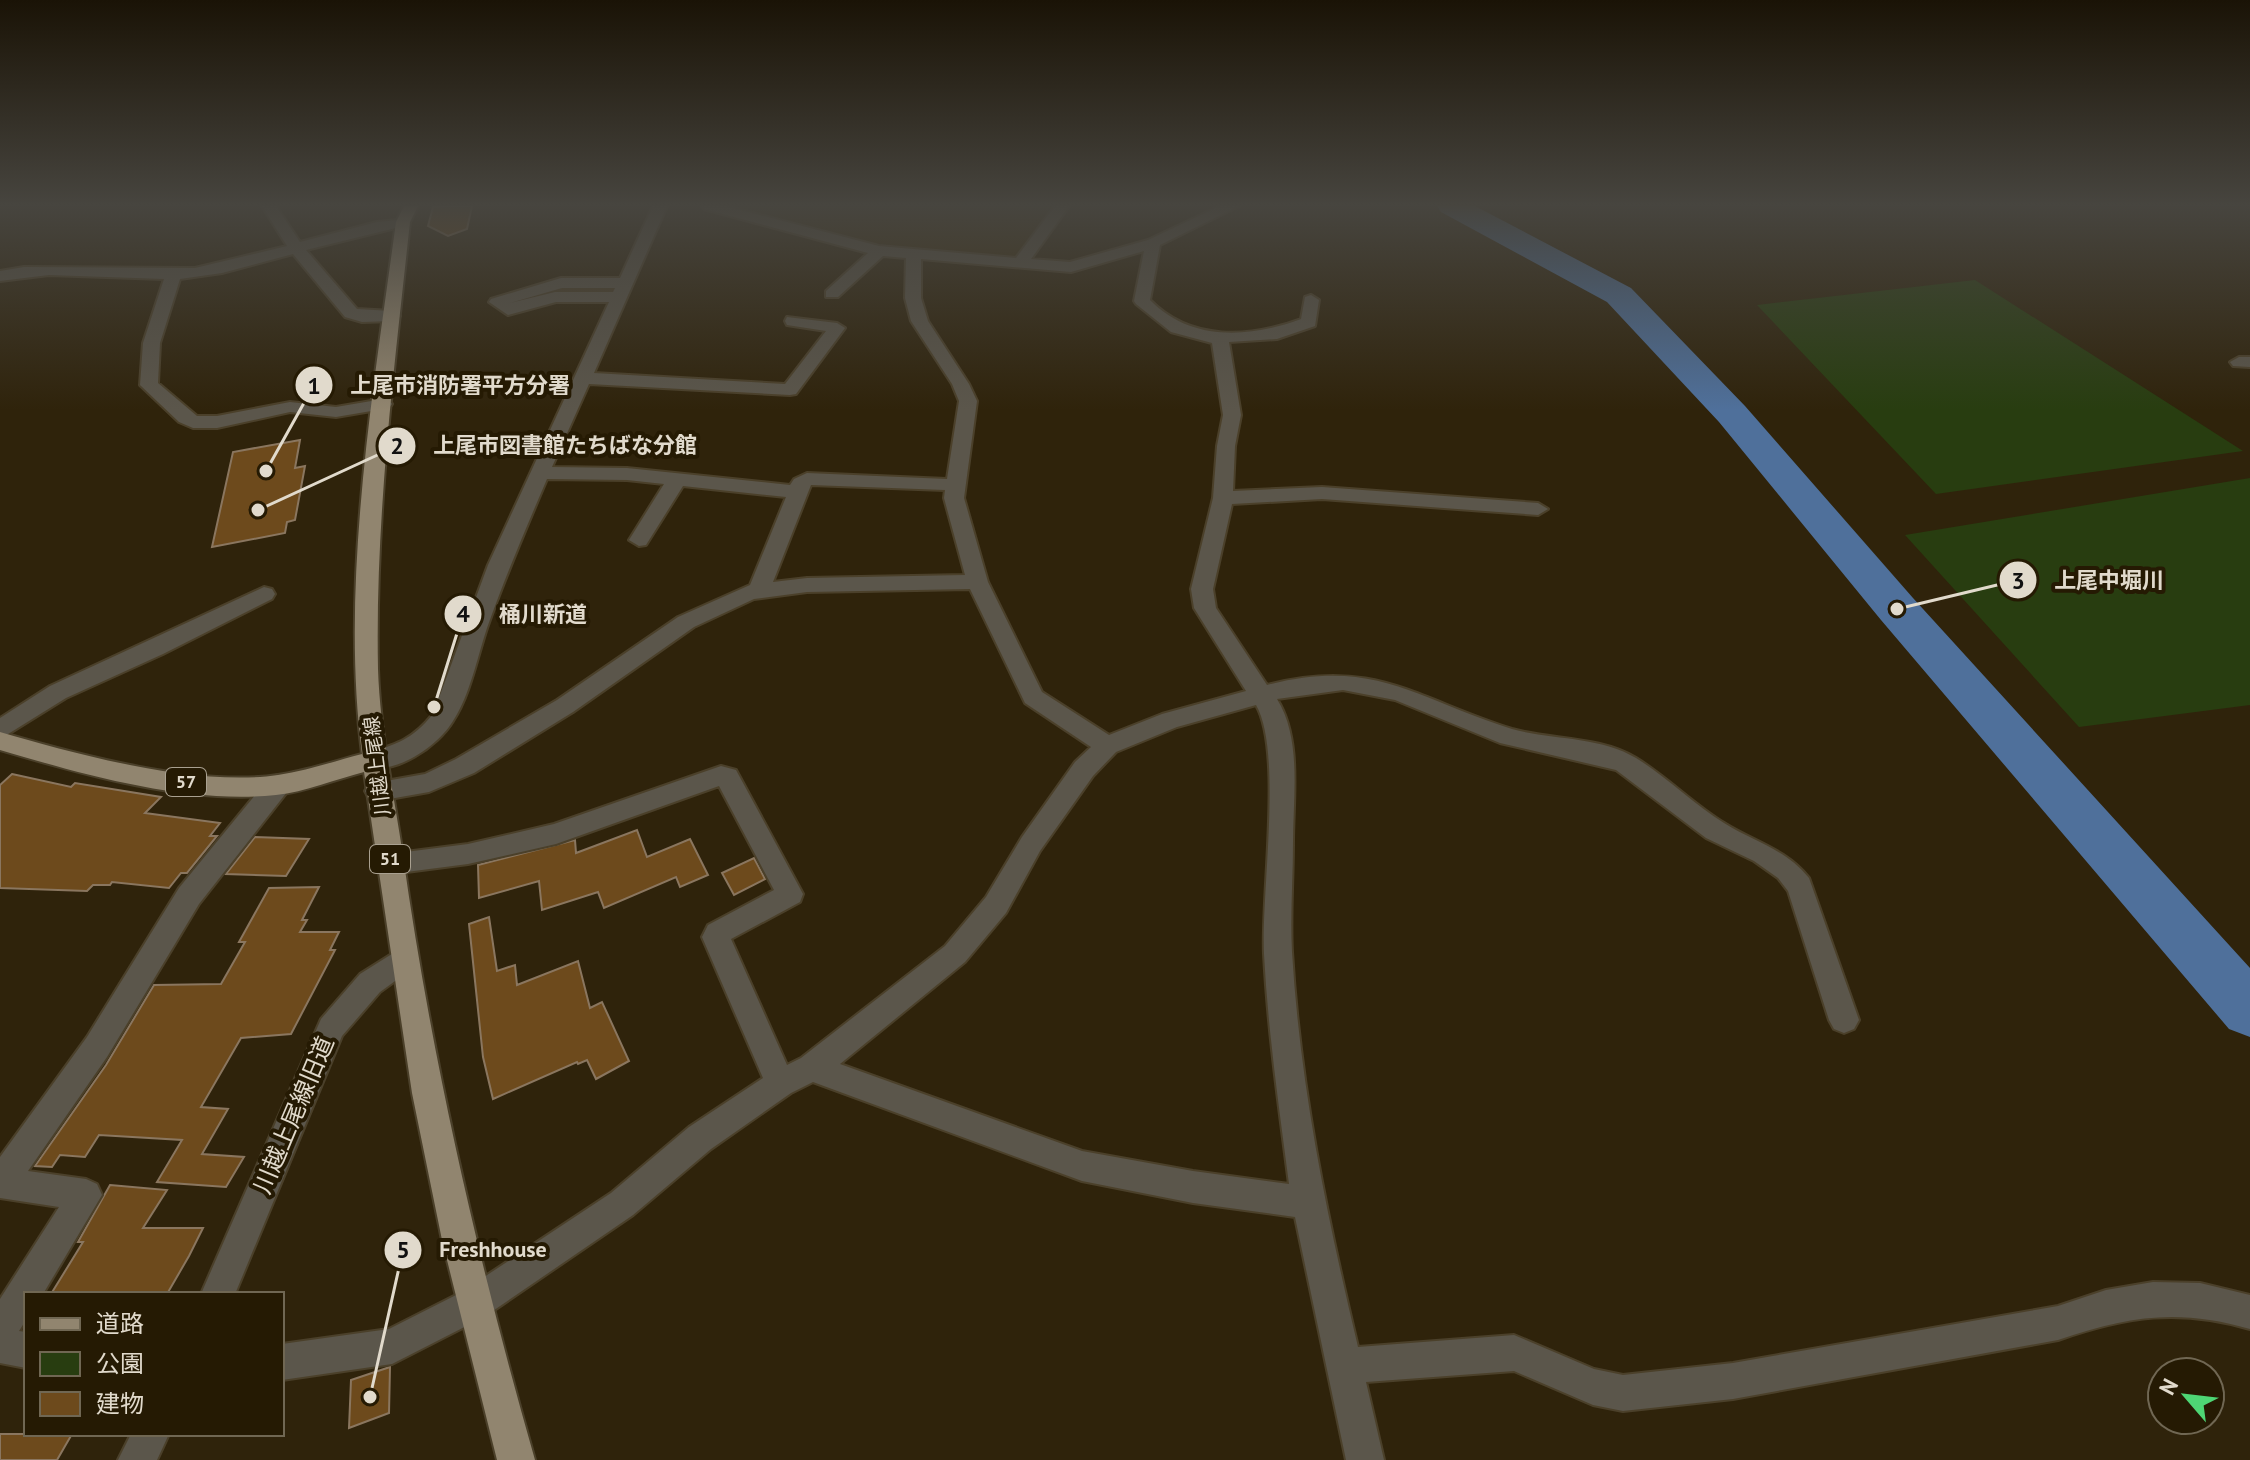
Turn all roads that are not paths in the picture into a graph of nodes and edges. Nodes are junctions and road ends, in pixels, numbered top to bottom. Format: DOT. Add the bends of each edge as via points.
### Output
graph roads {
  1 [pos="154,274"];
  2 [pos="181,274"];
  3 [pos="318,274"];
  4 [pos="398,274"];
  5 [pos="628,274"];
  6 [pos="854,274"];
  7 [pos="912,274"];
  8 [pos="1147,274"];
  9 [pos="173,275"];
  10 [pos="621,290"];
  11 [pos="832,294"];
  12 [pos="1311,300"];
  13 [pos="392,316"];
  14 [pos="793,321"];
  15 [pos="1220,338"];
  16 [pos="582,378"];
  17 [pos="383,404"];
  18 [pos="538,473"];
  19 [pos="677,479"];
  20 [pos="955,485"];
  21 [pos="797,492"];
  22 [pos="1223,498"];
  23 [pos="1538,509"];
  24 [pos="639,540"];
  25 [pos="977,582"];
  26 [pos="759,590"];
  27 [pos="264,594"];
  28 [pos="1263,696"];
  29 [pos="0,730"];
  30 [pos="0,741"];
  31 [pos="1107,746"];
  32 [pos="374,760"];
  33 [pos="278,785"];
  34 [pos="378,791"];
  35 [pos="391,863"];
  36 [pos="403,959"];
  37 [pos="1844,1020"];
  38 [pos="812,1068"];
  39 [pos="780,1083"];
  40 [pos="1308,1203"];
  41 [pos="24,1292"];
  42 [pos="24,1292"];
  43 [pos="219,1292"];
  44 [pos="472,1305"];
  45 [pos="2250,1312"];
  46 [pos="0,1330"];
  47 [pos="0,1345"];
  48 [pos="24,1350"];
  49 [pos="284,1362"];
  50 [pos="1344,1366"];
  51 [pos="150,1436"];
  52 [pos="137,1460"];
  53 [pos="516,1460"];
  54 [pos="1365,1460"];
  1 -- 9 [label="street"];
  2 -- 9 [label="street"];
  3 -- 13 [label="street" via="351,313"];
  4 -- 13 [label="main road, 川越上尾線 / 51"];
  5 -- 10 [label="street"];
  6 -- 11 [label="street"];
  7 -- 20 [label="street" via="920,330 963,386 968,401"];
  8 -- 15 [label="street" via="1142,301 1166,323"];
  9 -- 17 [label="street" via="154,330 147,373 149,385 186,418 217,422 290,407 336,412"];
  10 -- 10 [label="street" via="561,283 497,302 508,310 555,297"];
  10 -- 16 [label="street"];
  12 -- 15 [label="street" via="1309,322 1277,334"];
  13 -- 17 [label="main road, 川越上尾線 / 51"];
  14 -- 16 [label="street" via="837,328 790,390"];
  15 -- 22 [label="street" via="1232,415"];
  16 -- 18 [label="street"];
  17 -- 32 [label="main road, 川越上尾線 / 51" via="368,585"];
  18 -- 19 [label="street"];
  18 -- 32 [label="street" via="444,717 426,739"];
  19 -- 21 [label="street"];
  19 -- 24 [label="street"];
  20 -- 21 [label="street" via="807,479"];
  20 -- 25 [label="street"];
  21 -- 26 [label="street"];
  22 -- 23 [label="street" via="1322,493"];
  22 -- 28 [label="street" via="1202,589 1205,608"];
  25 -- 26 [label="street"];
  25 -- 31 [label="street" via="1033,697"];
  26 -- 34 [label="street" via="686,622 565,706 465,766 429,783"];
  27 -- 29 [label="street" via="58,692"];
  28 -- 31 [label="street" via="1170,720"];
  28 -- 37 [label="street" via="1314,684 1373,687 1509,737 1625,763 1715,831 1787,870 1800,886"];
  28 -- 40 [label="street" via="1281,761 1278,949 1285,1045"];
  30 -- 33 [label="main road, 57" via="71,762 212,787"];
  31 -- 38 [label="street" via="1084,769 996,905 955,954"];
  32 -- 33 [label="main road, 57"];
  32 -- 34 [label="main road, 川越上尾線 / 51"];
  33 -- 41 [label="street" via="189,896 97,1047 1,1183 86,1195"];
  34 -- 35 [label="main road, 川越上尾線 / 51"];
  35 -- 36 [label="main road, 川越上尾線 / 51"];
  35 -- 39 [label="street" via="468,854 556,834 727,777 790,894 716,937"];
  36 -- 43 [label="street, 川越上尾線旧道" via="370,983 331,1028"];
  36 -- 44 [label="main road, 川越上尾線 / 51"];
  38 -- 39 [label="street"];
  38 -- 40 [label="street" via="1082,1166"];
  39 -- 44 [label="street" via="700,1138 622,1204"];
  40 -- 50 [label="street"];
  42 -- 46 [label="street"];
  44 -- 49 [label="street" via="392,1346"];
  44 -- 53 [label="main road, 川越上尾線 / 51"];
  45 -- 50 [label="street" via="2198,1299 2156,1297 2109,1305 2058,1323 1733,1381 1623,1393 1593,1387 1514,1353"];
  47 -- 48 [label="street"];
  50 -- 54 [label="street"];
  51 -- 52 [label="street"];
}
